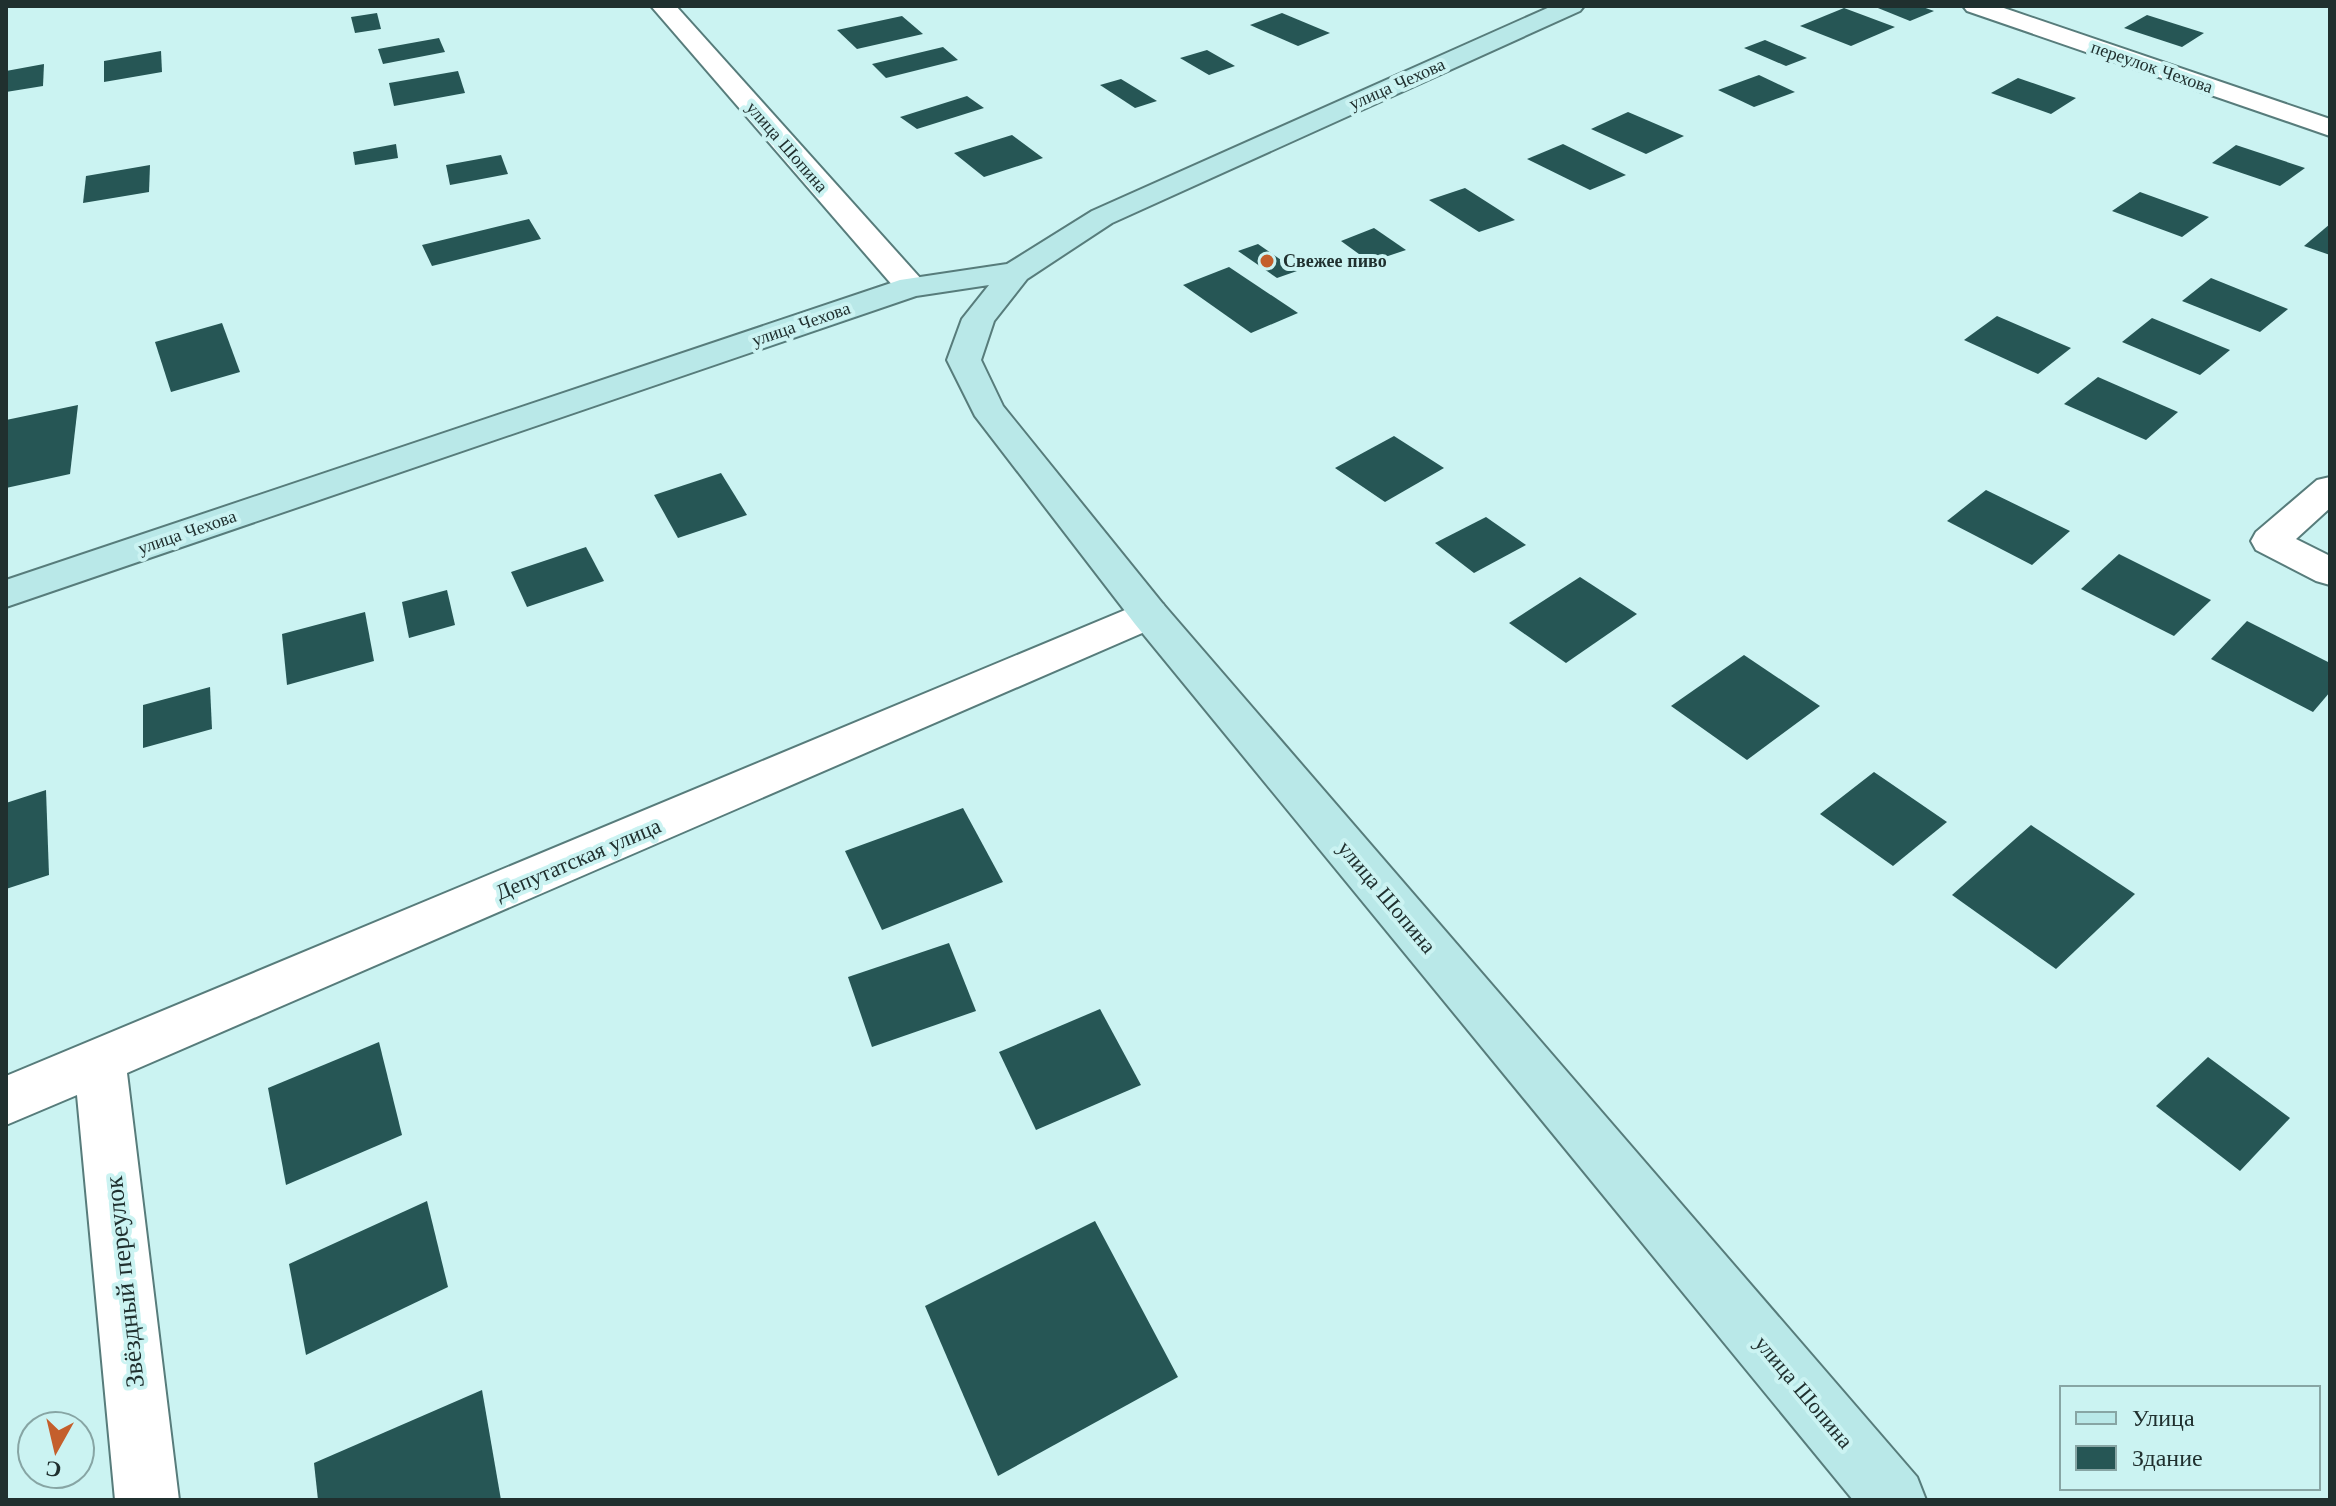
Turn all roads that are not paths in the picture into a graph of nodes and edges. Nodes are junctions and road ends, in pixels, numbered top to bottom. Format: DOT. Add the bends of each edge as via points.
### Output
graph roads {
  1 [pos="663,6"];
  2 [pos="1572,6"];
  3 [pos="1975,6"];
  4 [pos="2330,128"];
  5 [pos="1016,272"];
  6 [pos="911,287"];
  7 [pos="2330,488"];
  8 [pos="2330,572"];
  9 [pos="6,594"];
  10 [pos="1149,614"];
  11 [pos="100,1063"];
  12 [pos="6,1101"];
  13 [pos="147,1500"];
  14 [pos="1894,1500"];
  1 -- 6 [label="street, улица Шопина"];
  2 -- 5 [label="main road, улица Чехова" via="1102,217"];
  3 -- 4 [label="street, переулок Чехова"];
  5 -- 6 [label="main road, улица Чехова"];
  5 -- 10 [label="main road, улица Шопина" via="978,319 964,360 987,409"];
  6 -- 9 [label="main road, улица Чехова"];
  7 -- 8 [label="street" via="2270,541"];
  10 -- 11 [label="street, Депутатская улица"];
  10 -- 14 [label="main road, улица Шопина"];
  11 -- 12 [label="street, Депутатская улица"];
  11 -- 13 [label="street, Звёздный переулок"];
}
